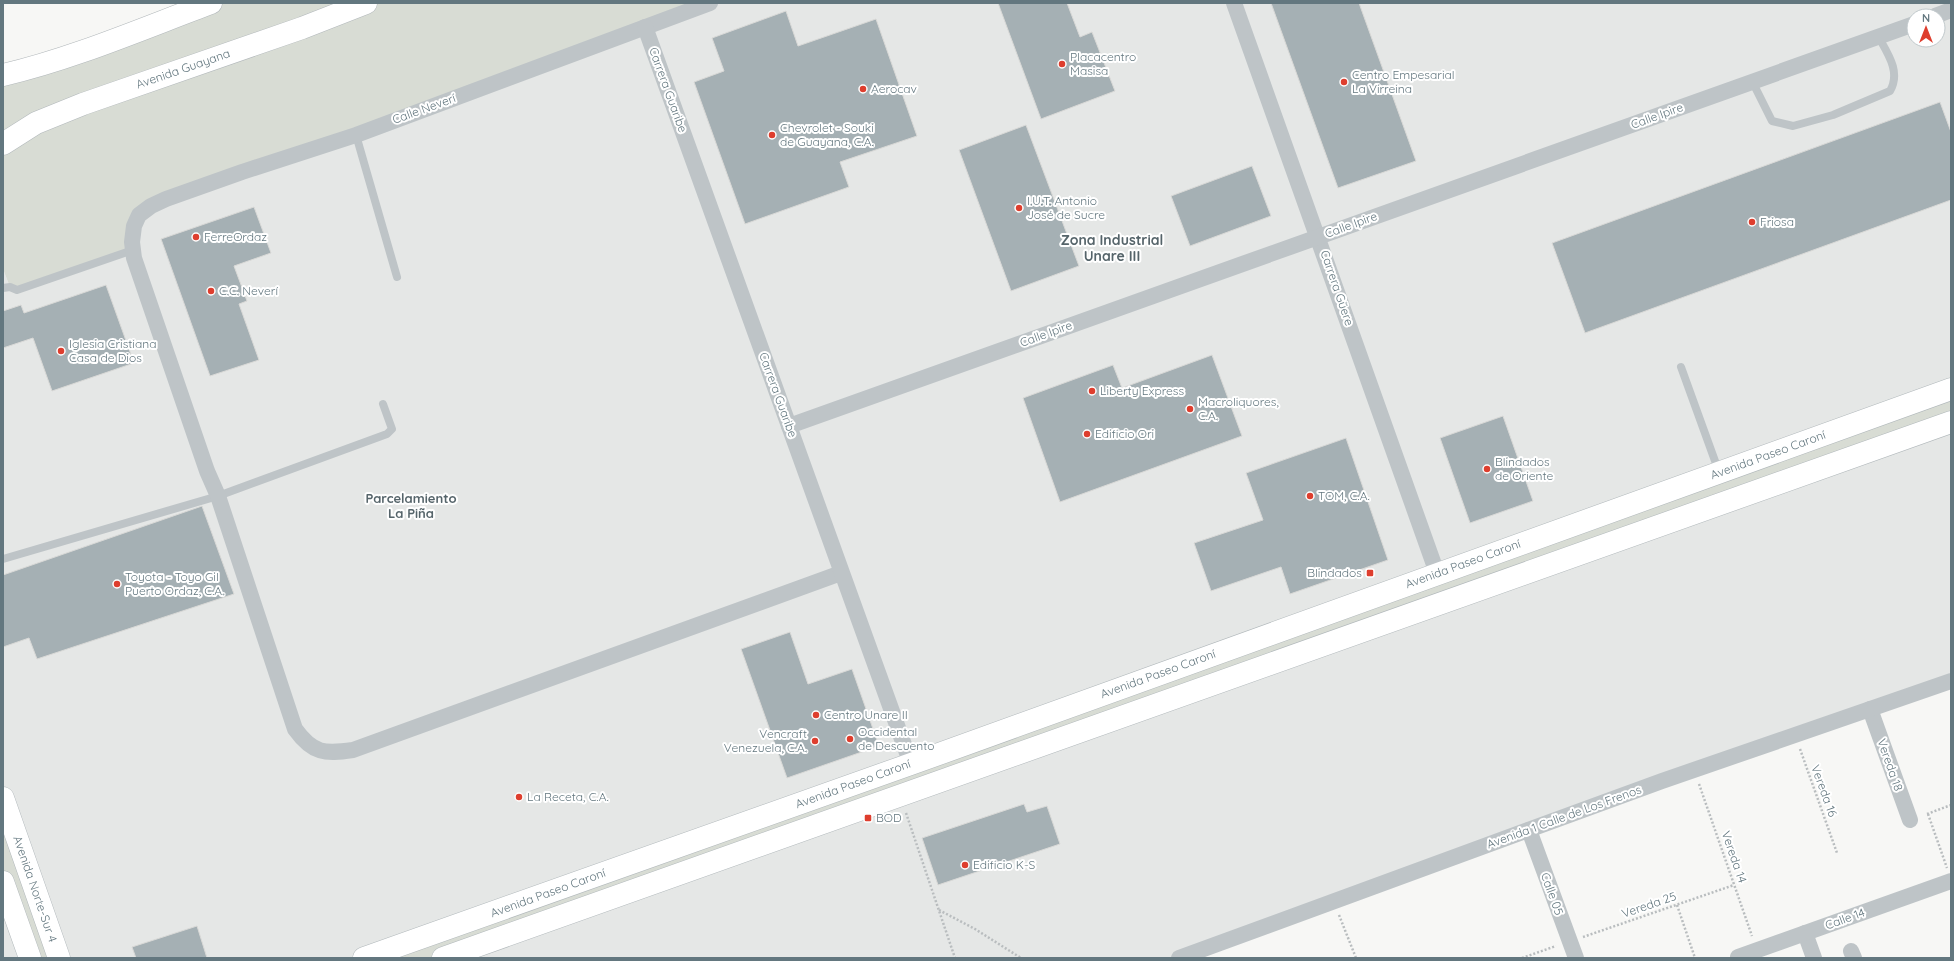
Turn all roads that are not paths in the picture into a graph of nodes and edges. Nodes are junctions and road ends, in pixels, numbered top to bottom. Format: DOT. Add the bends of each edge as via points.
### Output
graph roads {
  1 [pos="212,3"];
  2 [pos="366,3"];
  3 [pos="710,3"];
  4 [pos="1234,3"];
  5 [pos="1950,3"];
  6 [pos="1951,7"];
  7 [pos="645,27"];
  8 [pos="1906,27"];
  9 [pos="1878,36"];
  10 [pos="3,75"];
  11 [pos="1752,81"];
  12 [pos="356,135"];
  13 [pos="3,144"];
  14 [pos="1319,236"];
  15 [pos="133,250"];
  16 [pos="397,277"];
  17 [pos="3,288"];
  18 [pos="1681,368"];
  19 [pos="1951,389"];
  20 [pos="383,404"];
  21 [pos="1951,422"];
  22 [pos="789,426"];
  23 [pos="1719,472"];
  24 [pos="218,496"];
  25 [pos="3,559"];
  26 [pos="841,573"];
  27 [pos="1437,573"];
  28 [pos="1951,681"];
  29 [pos="1870,709"];
  30 [pos="911,764"];
  31 [pos="3,798"];
  32 [pos="1910,820"];
  33 [pos="1529,830"];
  34 [pos="1950,877"];
  35 [pos="3,882"];
  36 [pos="1805,933"];
  37 [pos="1738,957"];
  38 [pos="30,958"];
  39 [pos="60,958"];
  40 [pos="364,958"];
  41 [pos="443,958"];
  42 [pos="1179,958"];
  43 [pos="1576,958"];
  44 [pos="1814,958"];
  1 -- 10 [label="street" via="68,56"];
  2 -- 13 [label="street, Avenida Guayana" via="36,122"];
  3 -- 7 [label="street, Calle Neverí"];
  4 -- 14 [label="street, Carrera Güere"];
  5 -- 6 [label="street"];
  7 -- 12 [label="street, Calle Neverí"];
  7 -- 22 [label="street, Carrera Guaribe"];
  8 -- 9 [label="street, Calle Ipire"];
  9 -- 11 [label="street, Calle Ipire"];
  9 -- 11 [label="lane" via="1892,61 1895,83 1890,91 1833,114 1793,126 1772,121"];
  11 -- 14 [label="street, Calle Ipire"];
  12 -- 15 [label="street, Calle Neverí" via="242,172 151,206 139,215 134,226"];
  12 -- 16 [label="lane"];
  14 -- 22 [label="street, Calle Ipire"];
  14 -- 27 [label="street, Carrera Güere"];
  15 -- 17 [label="lane" via="17,290"];
  15 -- 24 [label="street" via="204,464"];
  18 -- 23 [label="lane"];
  19 -- 23 [label="street, Avenida Paseo Caroní"];
  20 -- 24 [label="lane" via="392,429 387,434"];
  21 -- 41 [label="street"];
  22 -- 26 [label="street, Carrera Guaribe"];
  23 -- 27 [label="street, Avenida Paseo Caroní"];
  24 -- 25 [label="lane"];
  24 -- 26 [label="street" via="295,730 304,742 318,751 335,753 353,750"];
  26 -- 30 [label="street, Carrera Guaribe"];
  27 -- 30 [label="street, Avenida Paseo Caroní"];
  28 -- 29 [label="street, Avenida 1 Calle de Los Frenos"];
  29 -- 32 [label="street, Vereda 18"];
  29 -- 33 [label="street, Avenida 1 Calle de Los Frenos"];
  30 -- 40 [label="street, Avenida Paseo Caroní"];
  31 -- 39 [label="street, Avenida Norte-Sur 4"];
  33 -- 42 [label="street, Avenida 1 Calle de Los Frenos"];
  33 -- 43 [label="street, Calle 05"];
  34 -- 36 [label="street, Calle 14"];
  35 -- 38 [label="street"];
  36 -- 37 [label="street, Calle 14"];
  36 -- 44 [label="street"];
}
